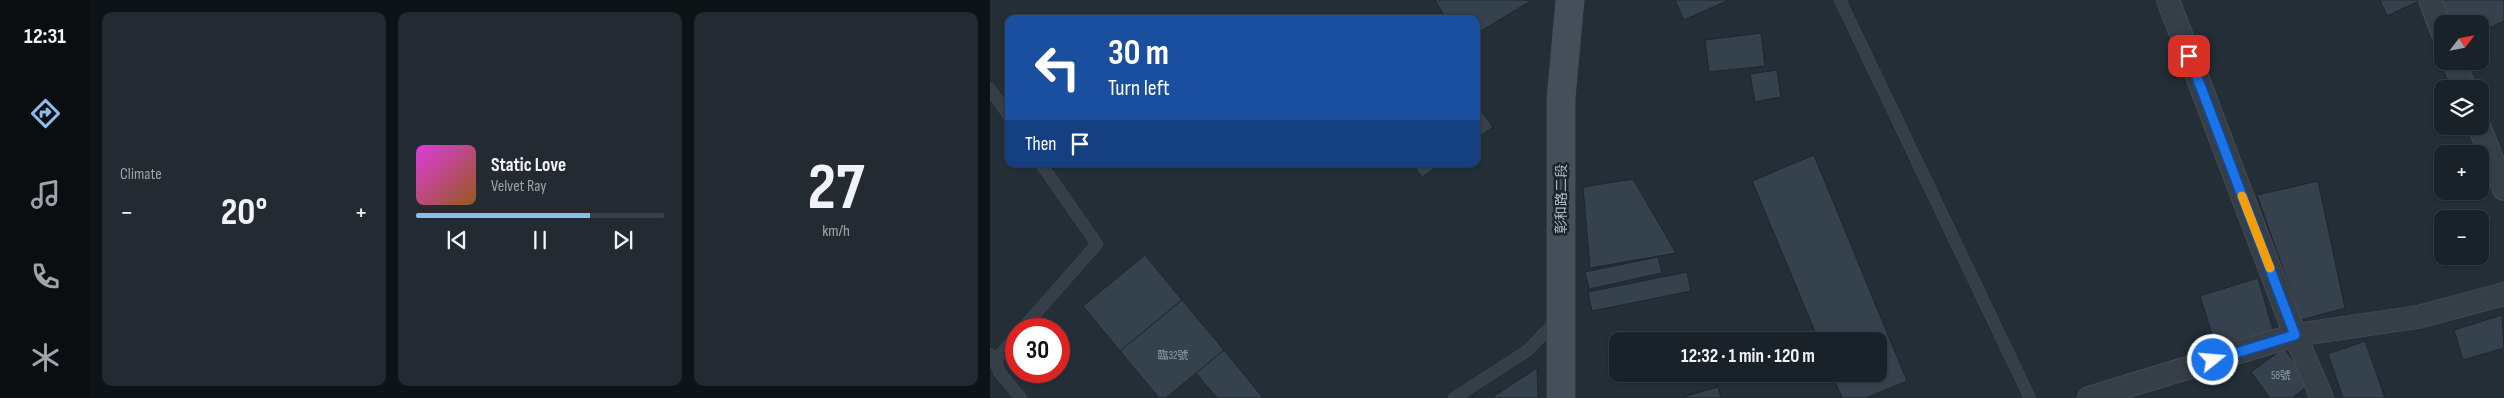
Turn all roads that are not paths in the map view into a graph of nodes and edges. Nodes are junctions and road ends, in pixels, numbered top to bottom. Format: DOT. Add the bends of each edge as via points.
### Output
graph roads {
  1 [pos="1570,0"];
  2 [pos="1840,0"];
  3 [pos="2168,0"];
  4 [pos="2430,0"];
  5 [pos="2436,15"];
  6 [pos="990,89"];
  7 [pos="1005,110"];
  8 [pos="2483,135"];
  9 [pos="1043,167"];
  10 [pos="2504,190"];
  11 [pos="2504,294"];
  12 [pos="1561,316"];
  13 [pos="1032,318"];
  14 [pos="2295,335"];
  15 [pos="1005,347"];
  16 [pos="992,359"];
  17 [pos="1021,398"];
  18 [pos="1454,398"];
  19 [pos="1562,398"];
  20 [pos="2030,398"];
  21 [pos="2089,398"];
  22 [pos="2322,398"];
  1 -- 12 [label="main road, 彰和路二段" via="1561,98"];
  2 -- 20 [label="lane"];
  3 -- 14 [label="street"];
  4 -- 5 [label="street"];
  6 -- 7 [label="lane"];
  8 -- 10 [label="street"];
  9 -- 13 [label="lane" via="1097,244"];
  11 -- 14 [label="street" via="2418,317"];
  12 -- 18 [label="lane" via="1527,351"];
  12 -- 19 [label="main road, 彰和路二段"];
  14 -- 21 [label="street"];
  14 -- 22 [label="street"];
  15 -- 16 [label="lane"];
  16 -- 17 [label="lane"];
}
